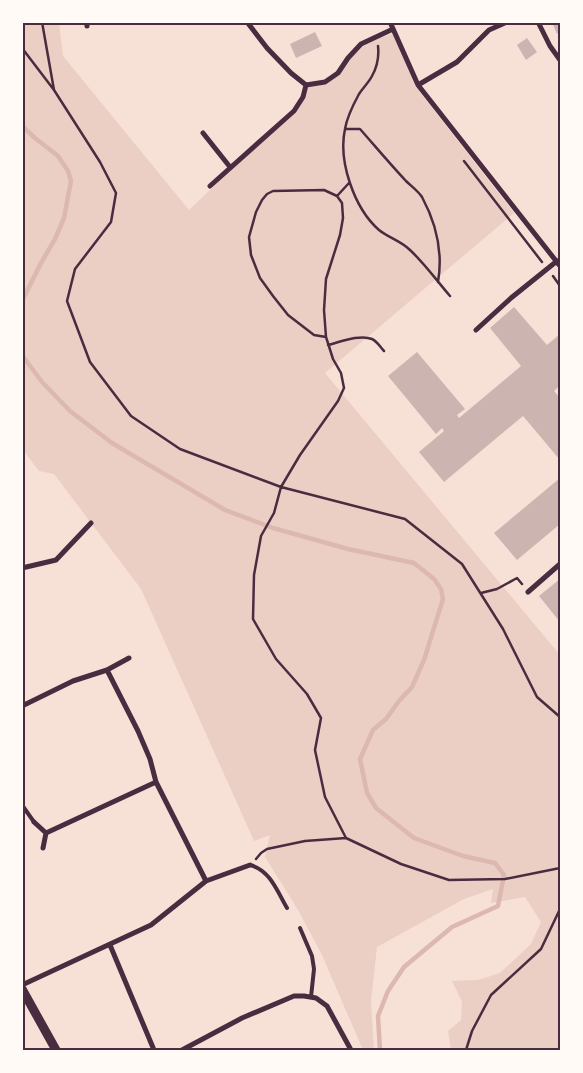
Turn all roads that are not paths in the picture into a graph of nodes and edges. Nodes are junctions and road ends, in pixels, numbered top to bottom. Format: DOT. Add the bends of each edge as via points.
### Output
graph roads {
  1 [pos="247,22"];
  2 [pos="390,22"];
  3 [pos="507,22"];
  4 [pos="538,22"];
  5 [pos="393,29"];
  6 [pos="560,60"];
  7 [pos="306,85"];
  8 [pos="418,85"];
  9 [pos="203,134"];
  10 [pos="230,167"];
  11 [pos="210,186"];
  12 [pos="559,263"];
  13 [pos="476,330"];
  14 [pos="91,523"];
  15 [pos="560,564"];
  16 [pos="22,568"];
  17 [pos="528,592"];
  18 [pos="129,658"];
  19 [pos="107,670"];
  20 [pos="22,706"];
  21 [pos="156,782"];
  22 [pos="22,805"];
  23 [pos="34,822"];
  24 [pos="46,834"];
  25 [pos="43,848"];
  26 [pos="250,865"];
  27 [pos="206,881"];
  28 [pos="287,908"];
  29 [pos="300,928"];
  30 [pos="110,945"];
  31 [pos="22,985"];
  32 [pos="22,989"];
  33 [pos="312,997"];
  34 [pos="56,1050"];
  35 [pos="154,1050"];
  36 [pos="182,1050"];
  37 [pos="351,1050"];
  1 -- 7 [label="street" via="267,48"];
  2 -- 5 [label="street"];
  3 -- 8 [label="street" via="489,30 457,62"];
  4 -- 6 [label="street"];
  5 -- 7 [label="street" via="361,44 338,73 325,82"];
  5 -- 8 [label="street"];
  7 -- 10 [label="street" via="294,111"];
  8 -- 12 [label="street"];
  9 -- 10 [label="street"];
  10 -- 11 [label="street"];
  12 -- 13 [label="street" via="547,268"];
  14 -- 16 [label="street" via="56,560"];
  15 -- 17 [label="street"];
  18 -- 19 [label="street"];
  19 -- 20 [label="street" via="73,681"];
  19 -- 21 [label="street" via="138,731"];
  21 -- 24 [label="street"];
  21 -- 27 [label="street"];
  22 -- 23 [label="lane"];
  23 -- 24 [label="street"];
  24 -- 25 [label="street"];
  26 -- 27 [label="street"];
  26 -- 28 [label="lane" via="267,874"];
  27 -- 30 [label="street" via="151,925"];
  29 -- 33 [label="lane" via="312,956"];
  30 -- 31 [label="street"];
  30 -- 35 [label="street"];
  32 -- 34 [label="street"];
  33 -- 36 [label="street" via="294,996 242,1018"];
  33 -- 37 [label="street" via="327,1006"];
}
